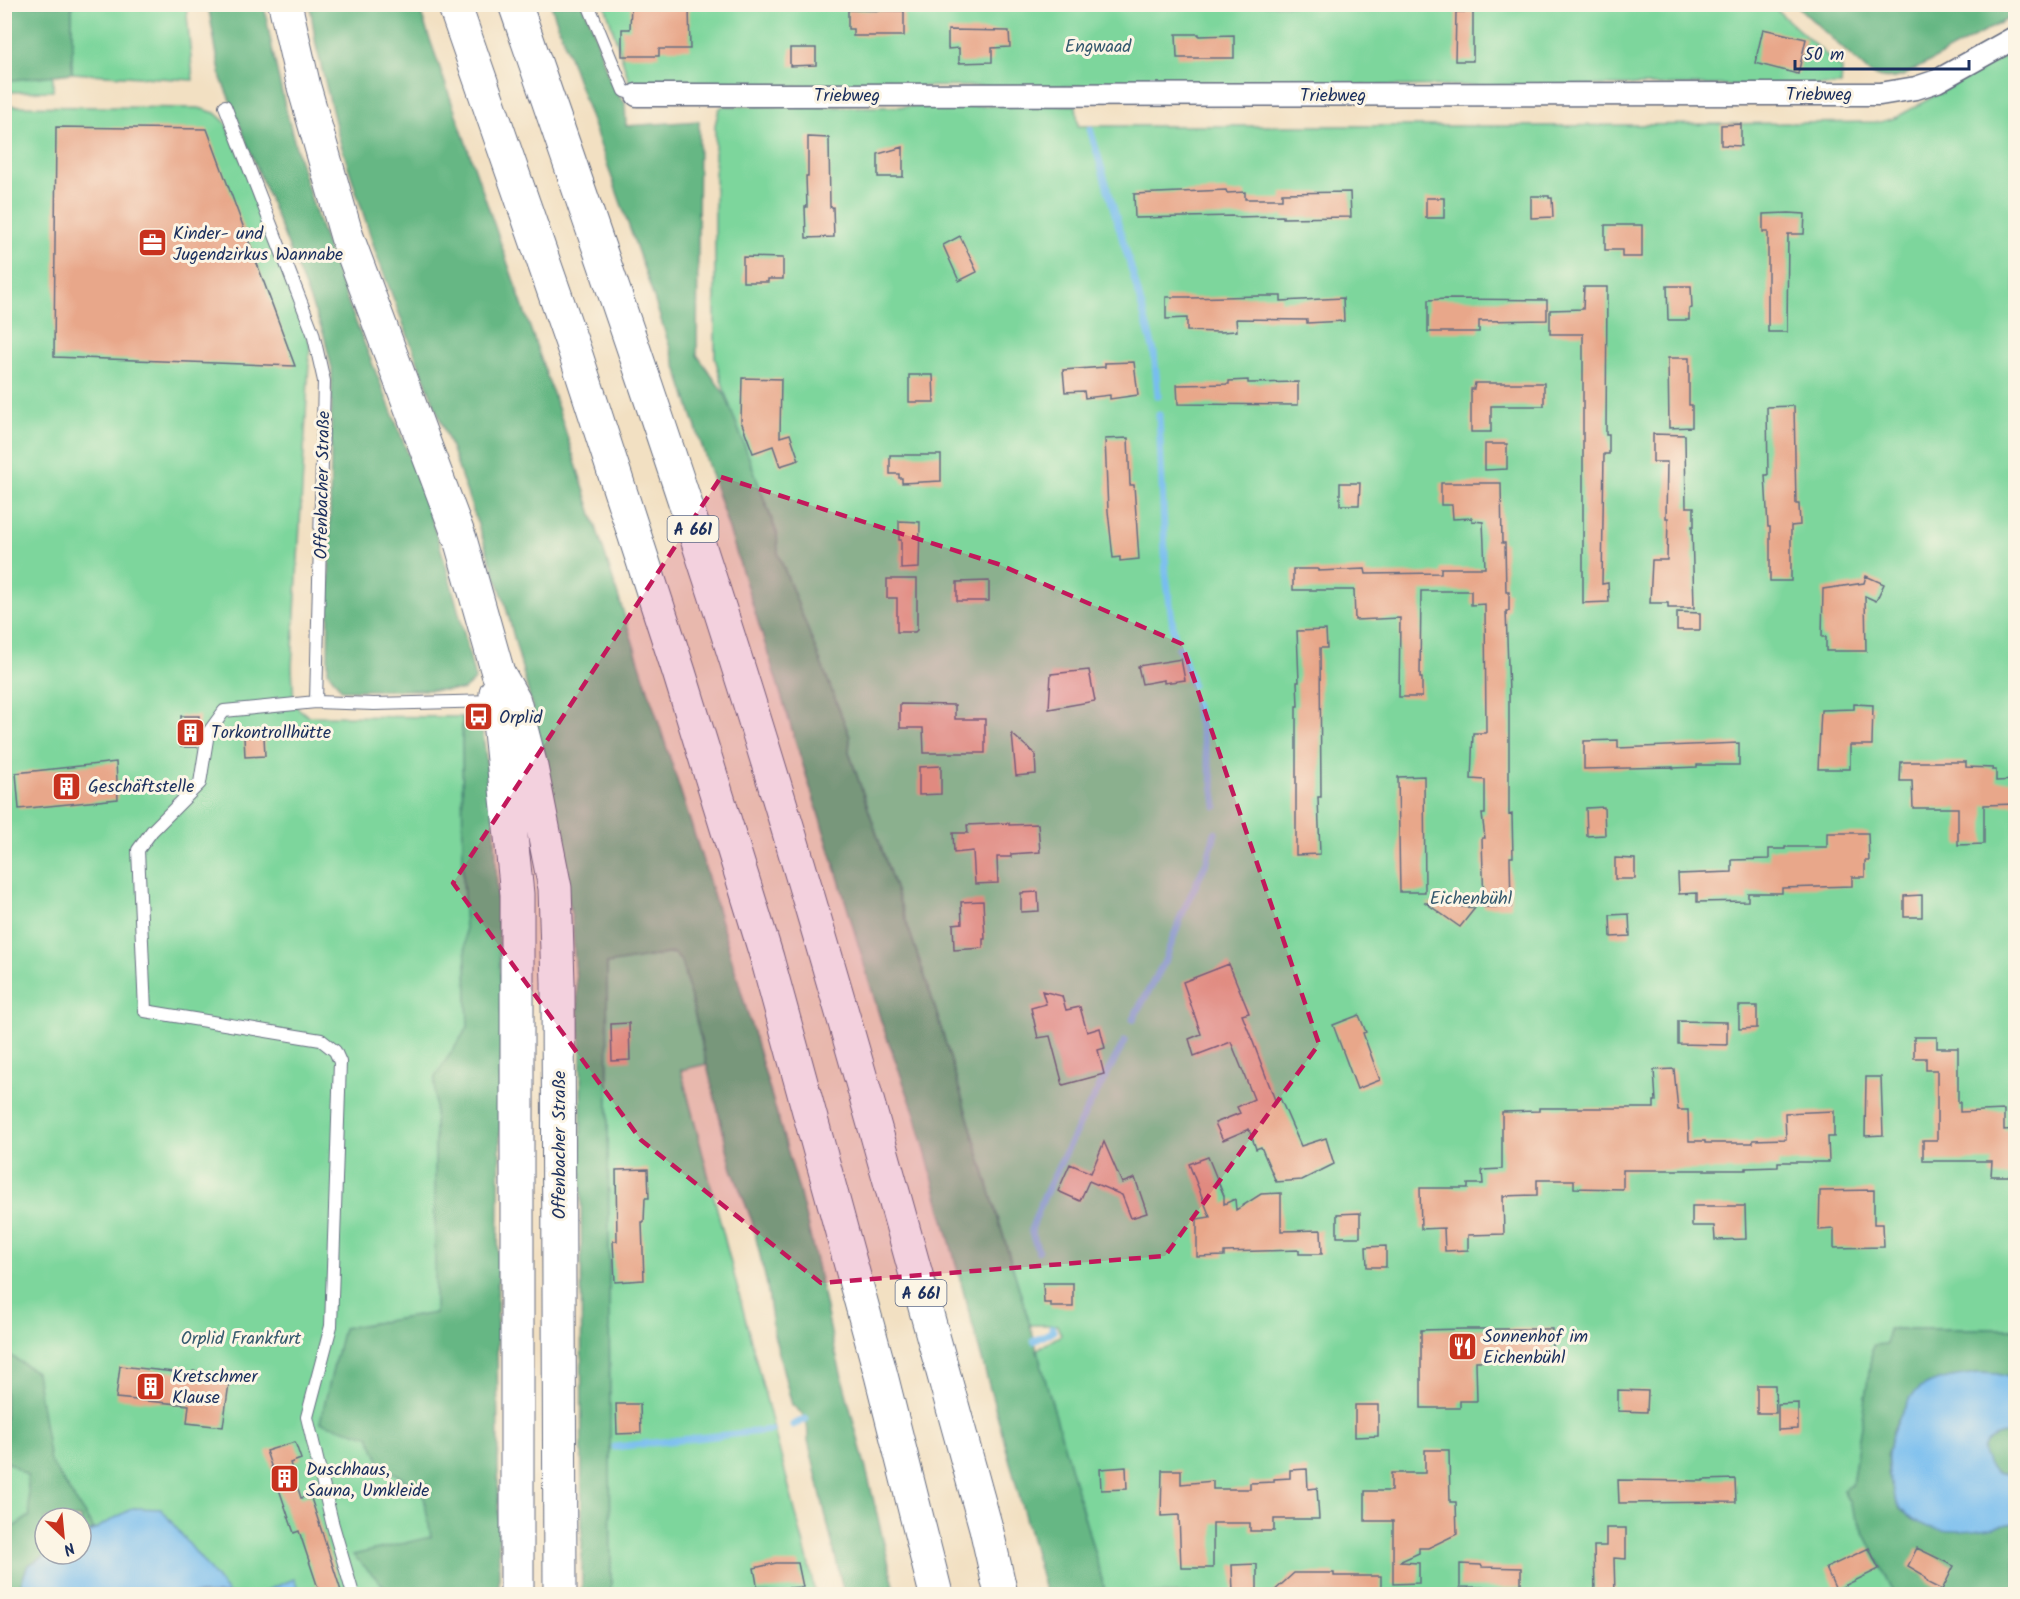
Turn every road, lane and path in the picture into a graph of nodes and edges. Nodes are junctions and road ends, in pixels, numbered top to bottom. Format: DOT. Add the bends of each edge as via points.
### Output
graph roads {
  1 [pos="285,4"];
  2 [pos="454,4"];
  3 [pos="515,4"];
  4 [pos="588,4"];
  5 [pos="2016,37"];
  6 [pos="637,96"];
  7 [pos="225,106"];
  8 [pos="502,692"];
  9 [pos="316,702"];
  10 [pos="986,1528"];
  11 [pos="353,1594"];
  12 [pos="517,1594"];
  13 [pos="560,1594"];
  14 [pos="936,1594"];
  15 [pos="1001,1594"];
  16 [pos="1012,1594"];
  1 -- 8 [label="main road, Offenbacher Straße" via="347,237 460,538"];
  2 -- 14 [label="main road" via="575,352 764,946 881,1374"];
  3 -- 10 [label="main road, A 661" via="735,657 856,1059"];
  4 -- 6 [label="lane" via="624,91"];
  5 -- 6 [label="street, Triebweg" via="1937,81 1880,94"];
  7 -- 9 [label="lane, Offenbacher Straße" via="313,333 324,381"];
  8 -- 9 [label="lane" via="374,704"];
  8 -- 12 [label="main road, Offenbacher Straße" via="517,894"];
  8 -- 13 [label="main road, Offenbacher Straße" via="531,767 555,888"];
  9 -- 11 [label="lane" via="224,711 208,734 200,783 138,850 143,976 145,1011 321,1040 335,1051 340,1062 331,1326 307,1417"];
  10 -- 15 [label="main road, A 661"];
  10 -- 16 [label="main road"];
}
